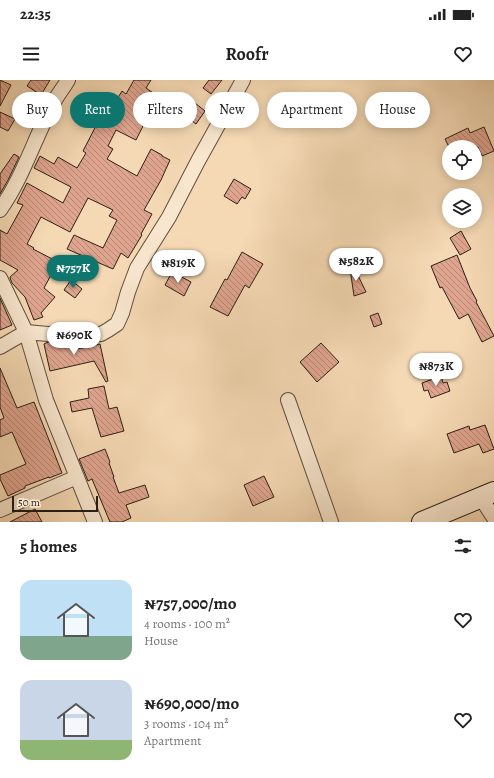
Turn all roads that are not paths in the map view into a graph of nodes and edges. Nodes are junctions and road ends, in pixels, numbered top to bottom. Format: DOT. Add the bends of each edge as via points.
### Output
graph roads {
  1 [pos="68,80"];
  2 [pos="243,80"];
  3 [pos="0,210"];
  4 [pos="0,278"];
  5 [pos="26,332"];
  6 [pos="0,347"];
  7 [pos="288,400"];
  8 [pos="77,477"];
  9 [pos="487,495"];
  10 [pos="0,510"];
  11 [pos="494,518"];
  12 [pos="95,522"];
  13 [pos="331,522"];
  14 [pos="422,522"];
  1 -- 3 [label="street" via="55,100 25,166"];
  2 -- 5 [label="street" via="169,217 137,268 116,324 100,334 89,335"];
  4 -- 5 [label="street"];
  5 -- 6 [label="street"];
  5 -- 8 [label="street" via="46,400"];
  7 -- 13 [label="street"];
  8 -- 10 [label="street"];
  8 -- 12 [label="street"];
  9 -- 11 [label="street"];
  9 -- 14 [label="street"];
}
